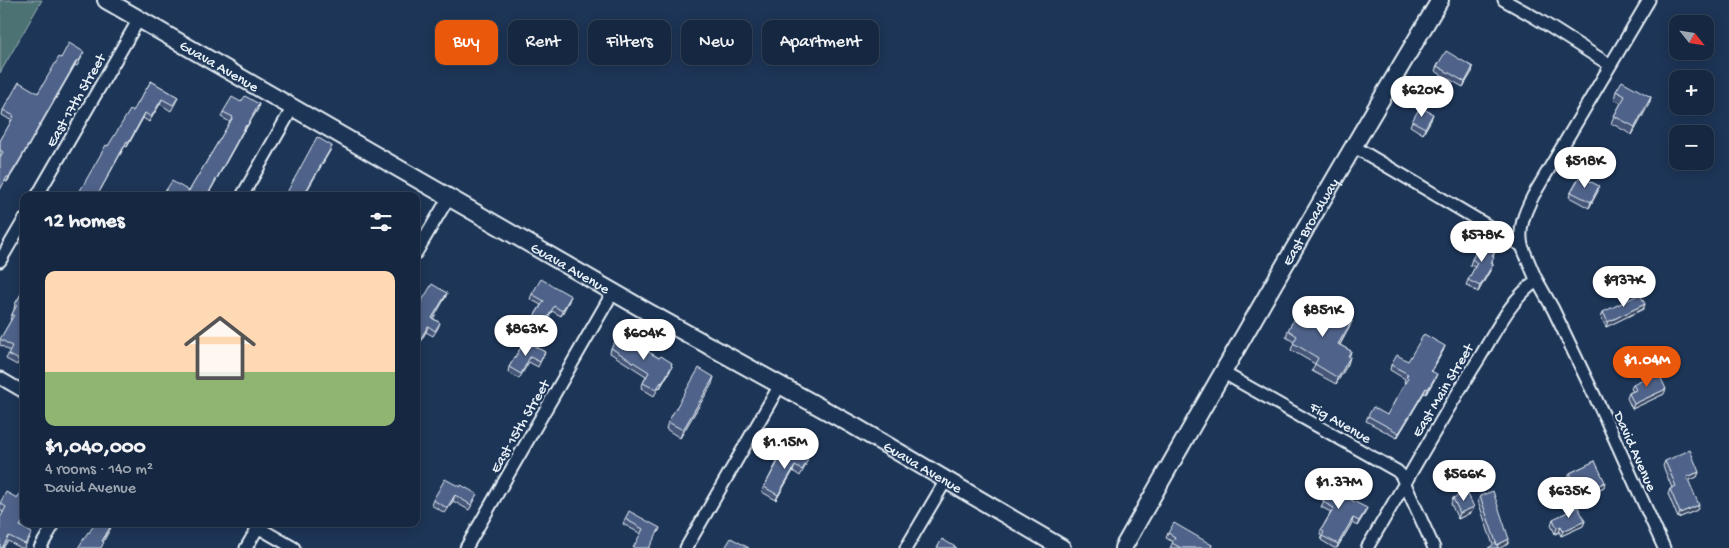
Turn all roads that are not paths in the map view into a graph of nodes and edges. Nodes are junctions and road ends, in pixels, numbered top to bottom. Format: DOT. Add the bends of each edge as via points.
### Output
graph roads {
  1 [pos="106,0"];
  2 [pos="1440,0"];
  3 [pos="1504,0"];
  4 [pos="1649,0"];
  5 [pos="139,19"];
  6 [pos="1610,65"];
  7 [pos="293,107"];
  8 [pos="1353,146"];
  9 [pos="39,192"];
  10 [pos="244,192"];
  11 [pos="449,197"];
  12 [pos="20,227"];
  13 [pos="420,246"];
  14 [pos="1522,246"];
  15 [pos="0,261"];
  16 [pos="1537,281"];
  17 [pos="613,292"];
  18 [pos="1222,372"];
  19 [pos="0,378"];
  20 [pos="780,385"];
  21 [pos="20,390"];
  22 [pos="946,480"];
  23 [pos="1404,483"];
  24 [pos="52,527"];
  25 [pos="256,527"];
  26 [pos="260,527"];
  27 [pos="40,548"];
  28 [pos="246,548"];
  29 [pos="294,548"];
  30 [pos="466,548"];
  31 [pos="686,548"];
  32 [pos="906,548"];
  33 [pos="1062,548"];
  34 [pos="1123,548"];
  35 [pos="1367,548"];
  36 [pos="1434,548"];
  37 [pos="1664,548"];
  1 -- 5 [label="street, Guava Avenue"];
  2 -- 8 [label="street, East Broadway"];
  3 -- 6 [label="street"];
  4 -- 6 [label="street"];
  5 -- 7 [label="street, Guava Avenue"];
  5 -- 9 [label="street, East 17th Street"];
  6 -- 14 [label="street" via="1530,202 1521,225"];
  7 -- 10 [label="street"];
  7 -- 11 [label="street, Guava Avenue"];
  8 -- 14 [label="street"];
  8 -- 18 [label="street, East Broadway"];
  11 -- 13 [label="street"];
  11 -- 17 [label="street, Guava Avenue"];
  12 -- 15 [label="street"];
  14 -- 16 [label="street, David Avenue"];
  16 -- 23 [label="street, East Main Street" via="1516,300"];
  16 -- 37 [label="street, David Avenue" via="1558,318"];
  17 -- 20 [label="street, Guava Avenue"];
  17 -- 30 [label="street, East 15th Street"];
  18 -- 23 [label="street, Fig Avenue" via="1397,471"];
  18 -- 34 [label="street, East Broadway"];
  19 -- 21 [label="street"];
  20 -- 22 [label="street, Guava Avenue"];
  20 -- 31 [label="street"];
  22 -- 32 [label="street"];
  22 -- 33 [label="street, Guava Avenue"];
  23 -- 35 [label="street, East Main Street"];
  23 -- 36 [label="street, Fig Avenue"];
  24 -- 27 [label="street"];
  25 -- 28 [label="street"];
  26 -- 29 [label="street"];
}
